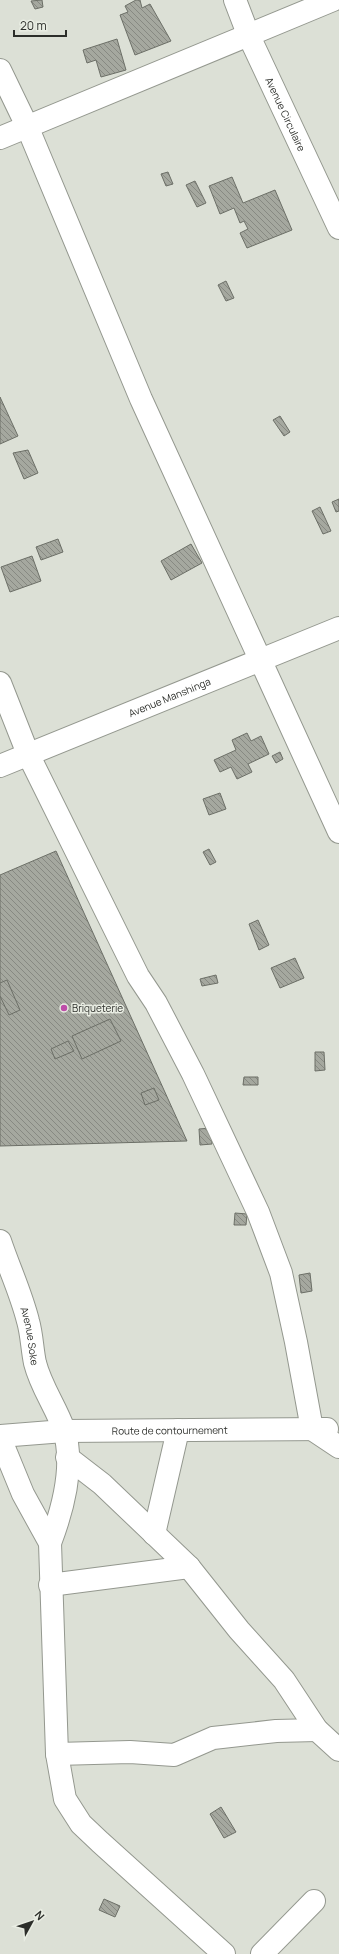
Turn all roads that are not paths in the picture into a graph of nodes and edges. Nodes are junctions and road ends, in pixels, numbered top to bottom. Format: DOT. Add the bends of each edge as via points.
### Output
graph roads {
  1 [pos="235,0"];
  2 [pos="333,0"];
  3 [pos="248,34"];
  4 [pos="0,70"];
  5 [pos="27,126"];
  6 [pos="0,138"];
  7 [pos="339,228"];
  8 [pos="339,628"];
  9 [pos="259,660"];
  10 [pos="0,683"];
  11 [pos="28,754"];
  12 [pos="0,766"];
  13 [pos="339,832"];
  14 [pos="0,1241"];
  15 [pos="312,1429"];
  16 [pos="64,1430"];
  17 [pos="178,1430"];
  18 [pos="339,1430"];
  19 [pos="0,1437"];
  20 [pos="339,1447"];
  21 [pos="67,1457"];
  22 [pos="154,1534"];
  23 [pos="50,1543"];
  24 [pos="189,1567"];
  25 [pos="50,1585"];
  26 [pos="317,1730"];
  27 [pos="339,1750"];
  28 [pos="57,1754"];
  29 [pos="314,1901"];
  30 [pos="224,1954"];
  31 [pos="262,1954"];
  1 -- 3 [label="street, Avenue Circulaire"];
  2 -- 3 [label="street"];
  3 -- 5 [label="street"];
  3 -- 7 [label="street, Avenue Circulaire"];
  4 -- 5 [label="street"];
  5 -- 6 [label="street"];
  5 -- 9 [label="street" via="141,399"];
  8 -- 9 [label="street, Avenue Manshinga"];
  9 -- 11 [label="street, Avenue Manshinga"];
  9 -- 13 [label="street"];
  10 -- 11 [label="street"];
  11 -- 12 [label="street, Avenue Manshinga"];
  11 -- 15 [label="street" via="138,976 156,1003 193,1074 258,1212 281,1273"];
  14 -- 16 [label="street, Avenue Soke" via="29,1322 35,1364"];
  15 -- 17 [label="street, Route de contournement"];
  15 -- 18 [label="street, Route de contournement"];
  15 -- 20 [label="street"];
  16 -- 17 [label="street, Route de contournement"];
  16 -- 19 [label="street, Route de contournement"];
  16 -- 21 [label="street, Avenue Soke"];
  17 -- 22 [label="street"];
  19 -- 23 [label="street" via="22,1494"];
  21 -- 22 [label="street" via="102,1484"];
  21 -- 23 [label="street, Avenue Soke" via="67,1482 60,1518"];
  22 -- 24 [label="street"];
  23 -- 25 [label="street"];
  24 -- 25 [label="street"];
  24 -- 26 [label="street" via="239,1630 284,1680"];
  25 -- 28 [label="street"];
  26 -- 27 [label="street"];
  26 -- 28 [label="street" via="276,1731 212,1738 174,1755 130,1752"];
  28 -- 30 [label="street" via="65,1799 81,1824"];
  29 -- 31 [label="street"];
}
